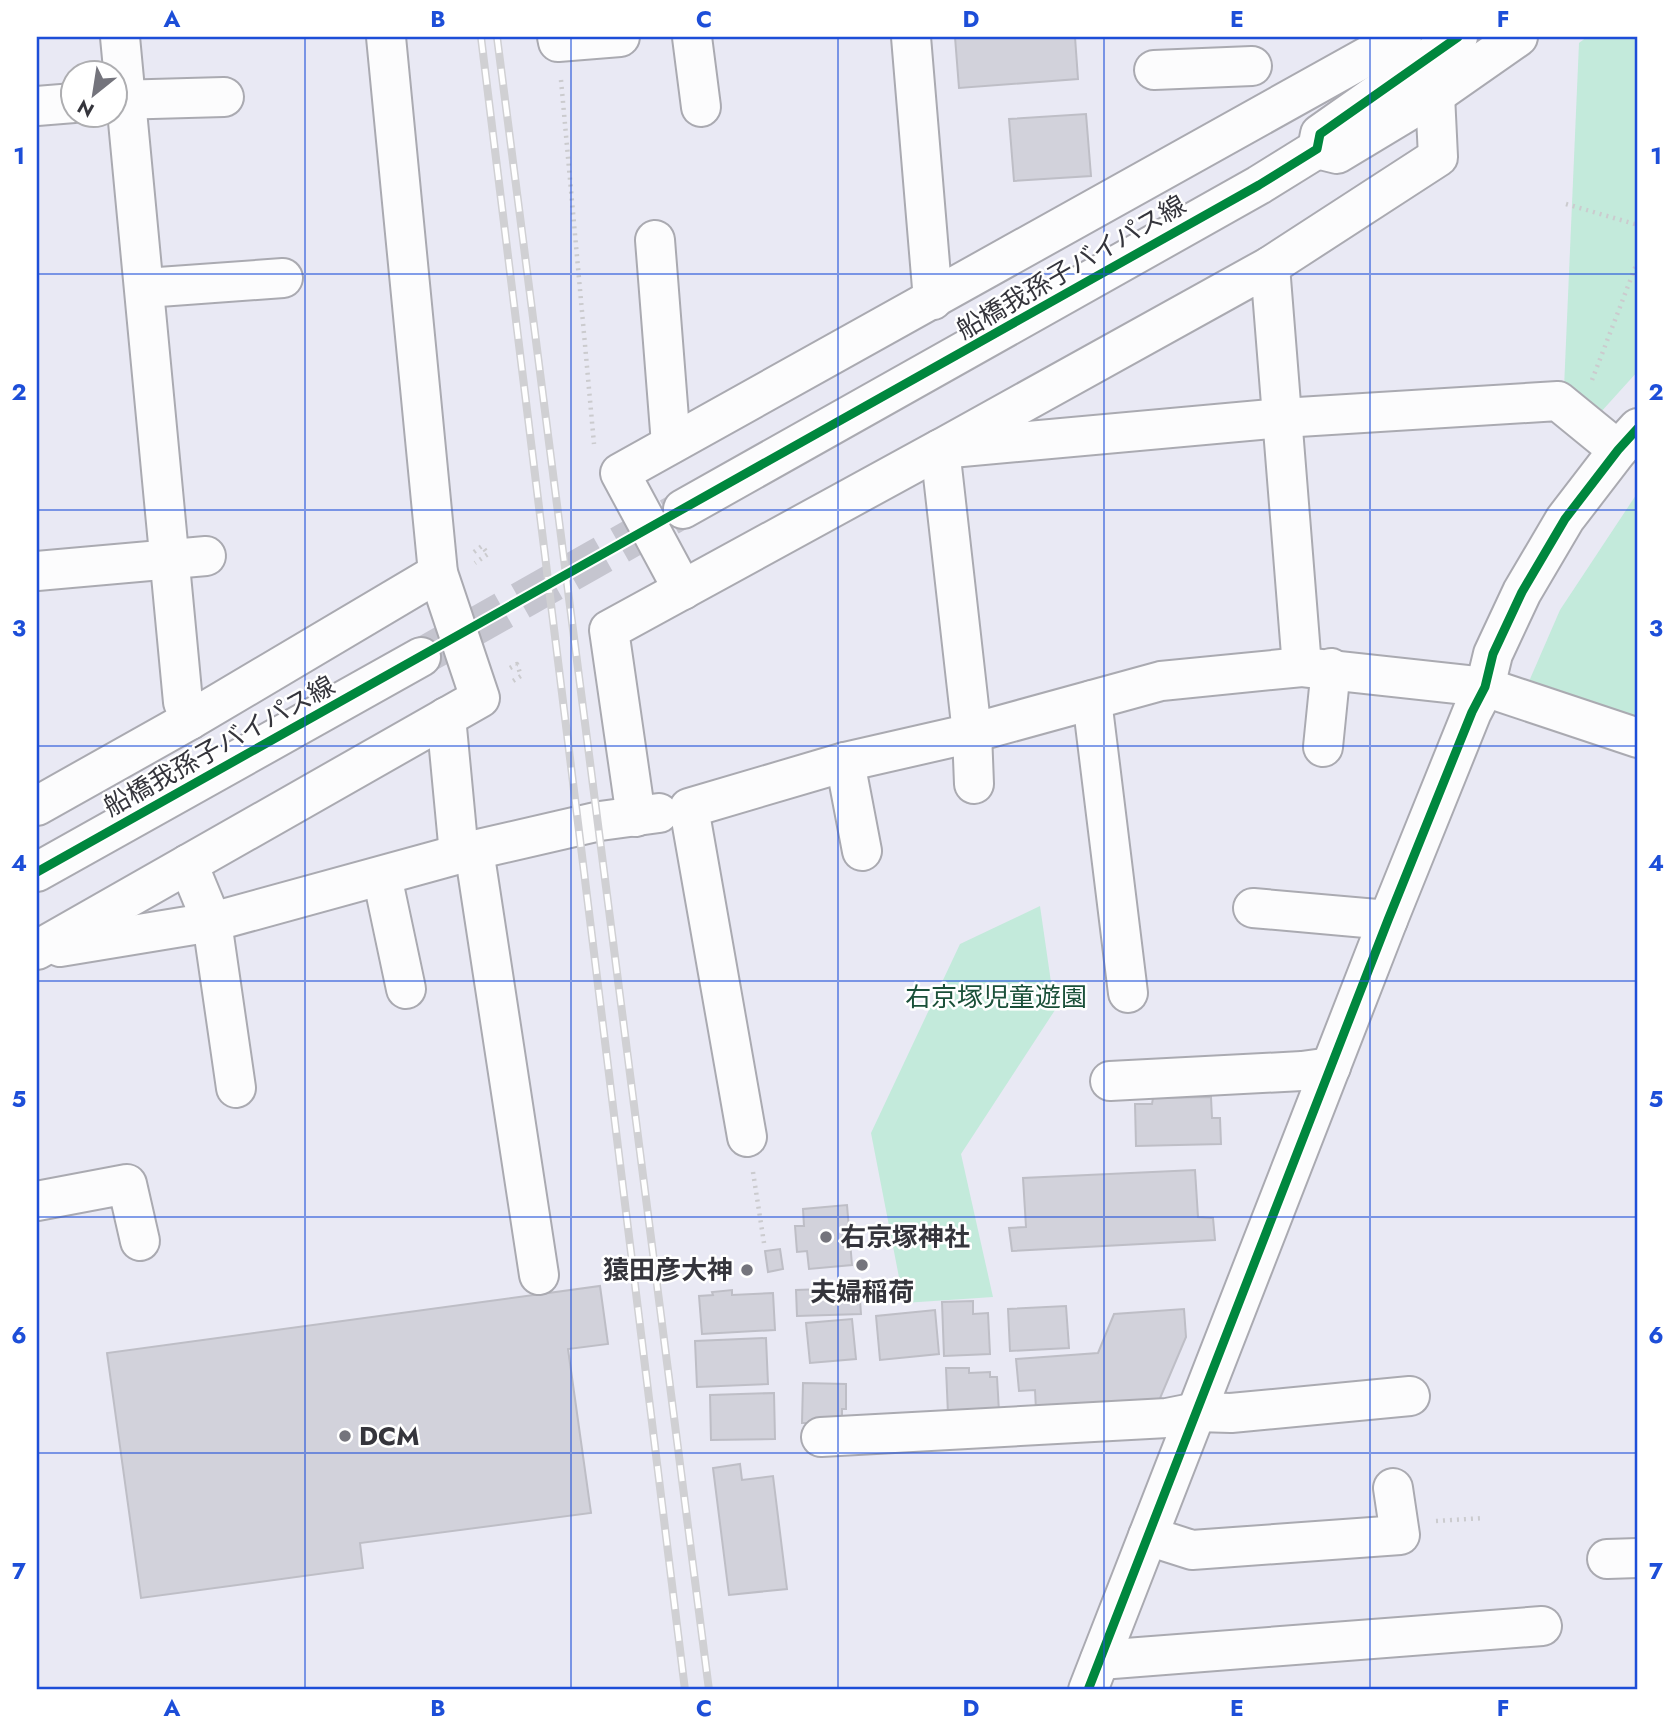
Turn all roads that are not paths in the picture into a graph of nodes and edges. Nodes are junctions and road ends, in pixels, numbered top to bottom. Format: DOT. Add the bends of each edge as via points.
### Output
graph roads {
  1 [pos="120,37"];
  2 [pos="386,37"];
  3 [pos="620,37"];
  4 [pos="692,37"];
  5 [pos="911,37"];
  6 [pos="1458,37"];
  7 [pos="1518,37"];
  8 [pos="558,39"];
  9 [pos="1251,51"];
  10 [pos="1421,57"];
  11 [pos="120,60"];
  12 [pos="1154,70"];
  13 [pos="224,97"];
  14 [pos="130,99"];
  15 [pos="60,104"];
  16 [pos="37,106"];
  17 [pos="701,107"];
  18 [pos="1258,116"];
  19 [pos="124,130"];
  20 [pos="655,240"];
  21 [pos="1269,266"];
  22 [pos="283,278"];
  23 [pos="145,288"];
  24 [pos="933,300"];
  25 [pos="1282,418"];
  26 [pos="1628,439"];
  27 [pos="671,444"];
  28 [pos="940,449"];
  29 [pos="682,509"];
  30 [pos="188,558"];
  31 [pos="37,571"];
  32 [pos="438,573"];
  33 [pos="683,590"];
  34 [pos="421,657"];
  35 [pos="1316,668"];
  36 [pos="1485,687"];
  37 [pos="1092,700"];
  38 [pos="446,717"];
  39 [pos="190,720"];
  40 [pos="972,733"];
  41 [pos="1638,738"];
  42 [pos="1323,747"];
  43 [pos="845,762"];
  44 [pos="974,784"];
  45 [pos="37,806"];
  46 [pos="689,808"];
  47 [pos="636,817"];
  48 [pos="862,851"];
  49 [pos="467,852"];
  50 [pos="188,864"];
  51 [pos="37,872"];
  52 [pos="382,876"];
  53 [pos="1253,908"];
  54 [pos="1388,920"];
  55 [pos="212,922"];
  56 [pos="37,950"];
  57 [pos="405,989"];
  58 [pos="1128,993"];
  59 [pos="1331,1067"];
  60 [pos="1110,1081"];
  61 [pos="236,1088"];
  62 [pos="747,1137"];
  63 [pos="37,1200"];
  64 [pos="140,1241"];
  65 [pos="539,1275"];
  66 [pos="1410,1396"];
  67 [pos="1197,1412"];
  68 [pos="821,1437"];
  69 [pos="1396,1506"];
  70 [pos="1148,1536"];
  71 [pos="1542,1626"];
  72 [pos="1094,1675"];
  1 -- 11 [label="street"];
  2 -- 32 [label="street"];
  3 -- 8 [label="street"];
  4 -- 17 [label="street"];
  5 -- 24 [label="street"];
  6 -- 10 [label="street, 船橋我孫子バイパス線"];
  7 -- 10 [label="street, 船橋我孫子バイパス線"];
  9 -- 12 [label="street"];
  9 -- 18 [label="street"];
  10 -- 18 [label="street"];
  10 -- 21 [label="street" via="1438,157"];
  10 -- 29 [label="street, 船橋我孫子バイパス線" via="1337,154 1317,149"];
  13 -- 14 [label="street"];
  15 -- 16 [label="street"];
  18 -- 24 [label="street"];
  19 -- 23 [label="street"];
  20 -- 27 [label="street"];
  21 -- 25 [label="street"];
  21 -- 28 [label="street"];
  22 -- 23 [label="street"];
  23 -- 30 [label="street"];
  24 -- 27 [label="street"];
  25 -- 26 [label="street" via="1558,401 1578,416"];
  25 -- 28 [label="street"];
  25 -- 35 [label="street"];
  26 -- 36 [label="street" via="1565,519 1522,592 1493,654"];
  27 -- 33 [label="street" via="620,473"];
  28 -- 33 [label="street"];
  28 -- 40 [label="street"];
  30 -- 31 [label="street"];
  30 -- 39 [label="street" via="183,702"];
  32 -- 38 [label="street" via="480,698"];
  32 -- 39 [label="street"];
  33 -- 47 [label="street" via="609,630"];
  34 -- 51 [label="street, 船橋我孫子バイパス線"];
  35 -- 36 [label="street"];
  35 -- 37 [label="street" via="1161,681"];
  35 -- 42 [label="street"];
  36 -- 41 [label="street"];
  36 -- 54 [label="street"];
  37 -- 40 [label="street"];
  37 -- 58 [label="street"];
  38 -- 49 [label="street"];
  38 -- 50 [label="street"];
  39 -- 45 [label="street"];
  40 -- 43 [label="street"];
  40 -- 44 [label="street"];
  43 -- 46 [label="street"];
  43 -- 48 [label="street"];
  46 -- 47 [label="street"];
  46 -- 62 [label="street"];
  47 -- 49 [label="street"];
  49 -- 52 [label="street"];
  49 -- 65 [label="street"];
  50 -- 55 [label="street"];
  50 -- 56 [label="street"];
  52 -- 55 [label="street"];
  52 -- 57 [label="street"];
  53 -- 54 [label="street"];
  54 -- 59 [label="street"];
  55 -- 56 [label="street"];
  55 -- 61 [label="street"];
  59 -- 60 [label="street"];
  59 -- 67 [label="street"];
  63 -- 64 [label="street" via="127,1184"];
  66 -- 67 [label="street" via="1231,1413"];
  67 -- 68 [label="street" via="1167,1418"];
  67 -- 70 [label="street"];
  69 -- 70 [label="street" via="1399,1535 1192,1550"];
  70 -- 72 [label="street"];
  71 -- 72 [label="street"];
}
